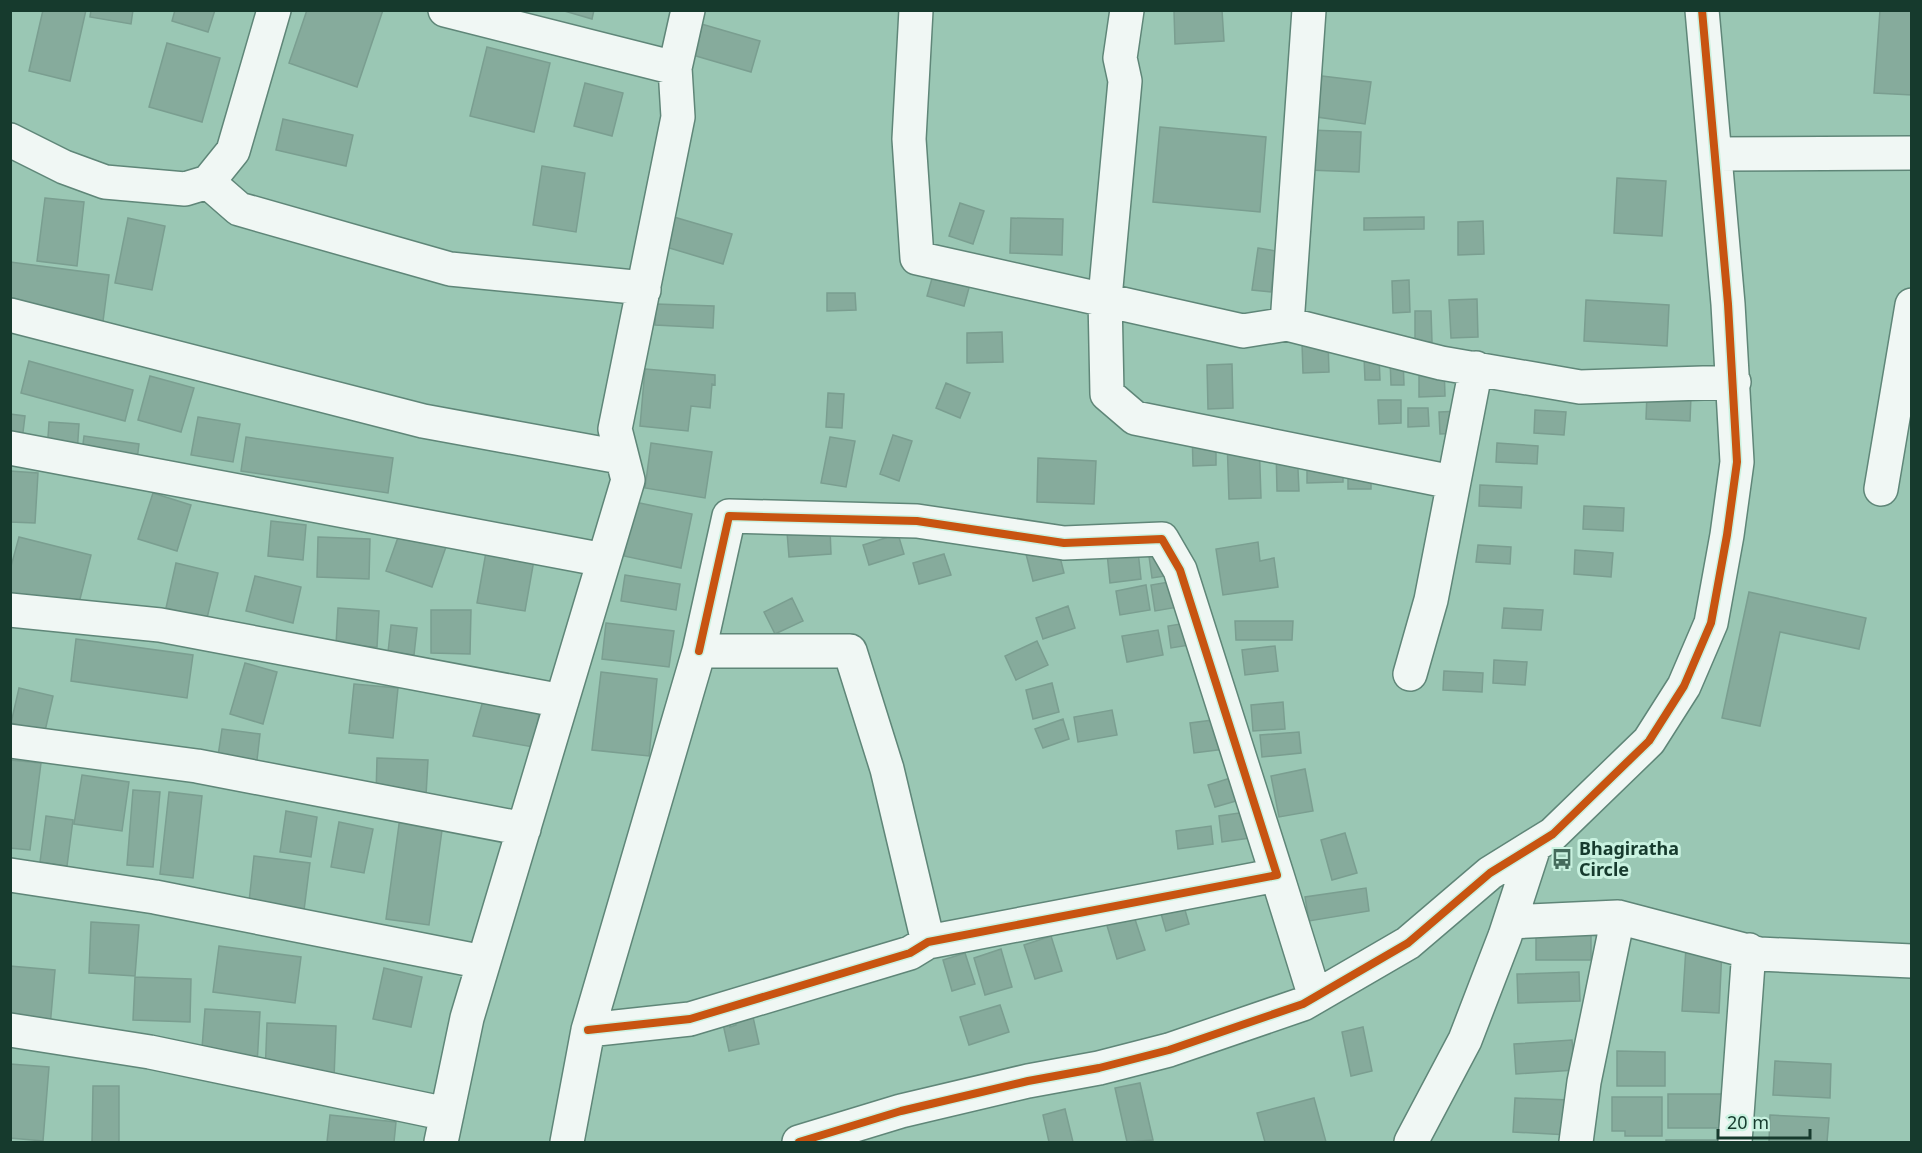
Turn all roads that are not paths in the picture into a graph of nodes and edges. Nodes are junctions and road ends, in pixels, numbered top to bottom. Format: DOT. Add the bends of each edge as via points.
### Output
graph roads {
  1 [pos="274,10"];
  2 [pos="445,10"];
  3 [pos="688,10"];
  4 [pos="916,10"];
  5 [pos="1127,10"];
  6 [pos="1309,10"];
  7 [pos="1702,10"];
  8 [pos="490,16"];
  9 [pos="675,68"];
  10 [pos="10,140"];
  11 [pos="1911,153"];
  12 [pos="1715,154"];
  13 [pos="208,182"];
  14 [pos="644,289"];
  15 [pos="1106,298"];
  16 [pos="1911,305"];
  17 [pos="10,315"];
  18 [pos="1287,324"];
  19 [pos="1476,368"];
  20 [pos="1734,382"];
  21 [pos="10,448"];
  22 [pos="620,457"];
  23 [pos="1452,482"];
  24 [pos="1881,489"];
  25 [pos="604,560"];
  26 [pos="10,610"];
  27 [pos="699,651"];
  28 [pos="1410,674"];
  29 [pos="561,701"];
  30 [pos="10,741"];
  31 [pos="524,829"];
  32 [pos="1534,847"];
  33 [pos="10,875"];
  34 [pos="1277,875"];
  35 [pos="1618,917"];
  36 [pos="1510,922"];
  37 [pos="928,942"];
  38 [pos="1749,950"];
  39 [pos="1911,961"];
  40 [pos="483,962"];
  41 [pos="1315,997"];
  42 [pos="10,1030"];
  43 [pos="588,1030"];
  44 [pos="444,1128"];
  45 [pos="567,1143"];
  46 [pos="799,1143"];
  47 [pos="1411,1143"];
  48 [pos="1576,1143"];
  49 [pos="1735,1143"];
  1 -- 13 [label="street" via="233,151"];
  2 -- 8 [label="street"];
  3 -- 9 [label="street"];
  4 -- 15 [label="street" via="909,139 917,258"];
  5 -- 15 [label="street" via="1120,57 1125,81"];
  6 -- 18 [label="street"];
  7 -- 12 [label="street"];
  8 -- 9 [label="street"];
  9 -- 14 [label="street" via="678,117"];
  10 -- 13 [label="street" via="105,182 185,189"];
  11 -- 12 [label="street"];
  12 -- 20 [label="street"];
  13 -- 14 [label="street" via="239,209 450,269"];
  14 -- 22 [label="street" via="615,429"];
  15 -- 18 [label="street" via="1243,331"];
  15 -- 23 [label="street" via="1107,394 1135,418"];
  16 -- 24 [label="street"];
  17 -- 22 [label="street" via="423,420"];
  18 -- 19 [label="street" via="1441,363"];
  19 -- 20 [label="street" via="1580,387"];
  19 -- 23 [label="street"];
  20 -- 32 [label="street" via="1737,462 1727,535 1711,623 1684,686 1649,741 1554,834"];
  21 -- 25 [label="street"];
  22 -- 25 [label="street" via="628,480"];
  23 -- 28 [label="street" via="1431,600"];
  25 -- 29 [label="street"];
  26 -- 29 [label="street" via="160,625"];
  27 -- 34 [label="street" via="729,516 917,522 1065,543 1162,539 1180,570"];
  27 -- 37 [label="street" via="850,651 887,769"];
  27 -- 43 [label="street"];
  29 -- 31 [label="street"];
  30 -- 31 [label="street" via="197,766"];
  31 -- 40 [label="street"];
  32 -- 36 [label="street"];
  32 -- 41 [label="street" via="1490,873 1408,943"];
  33 -- 40 [label="street" via="155,897"];
  34 -- 37 [label="street"];
  34 -- 41 [label="street"];
  35 -- 36 [label="street"];
  35 -- 38 [label="street"];
  35 -- 48 [label="street" via="1584,1082"];
  36 -- 47 [label="street" via="1464,1040"];
  37 -- 43 [label="street" via="910,953 690,1019"];
  38 -- 39 [label="street" via="1759,954"];
  38 -- 49 [label="street"];
  40 -- 44 [label="street"];
  41 -- 46 [label="street" via="1169,1050 901,1111"];
  42 -- 44 [label="street" via="150,1052"];
  43 -- 45 [label="street"];
}
